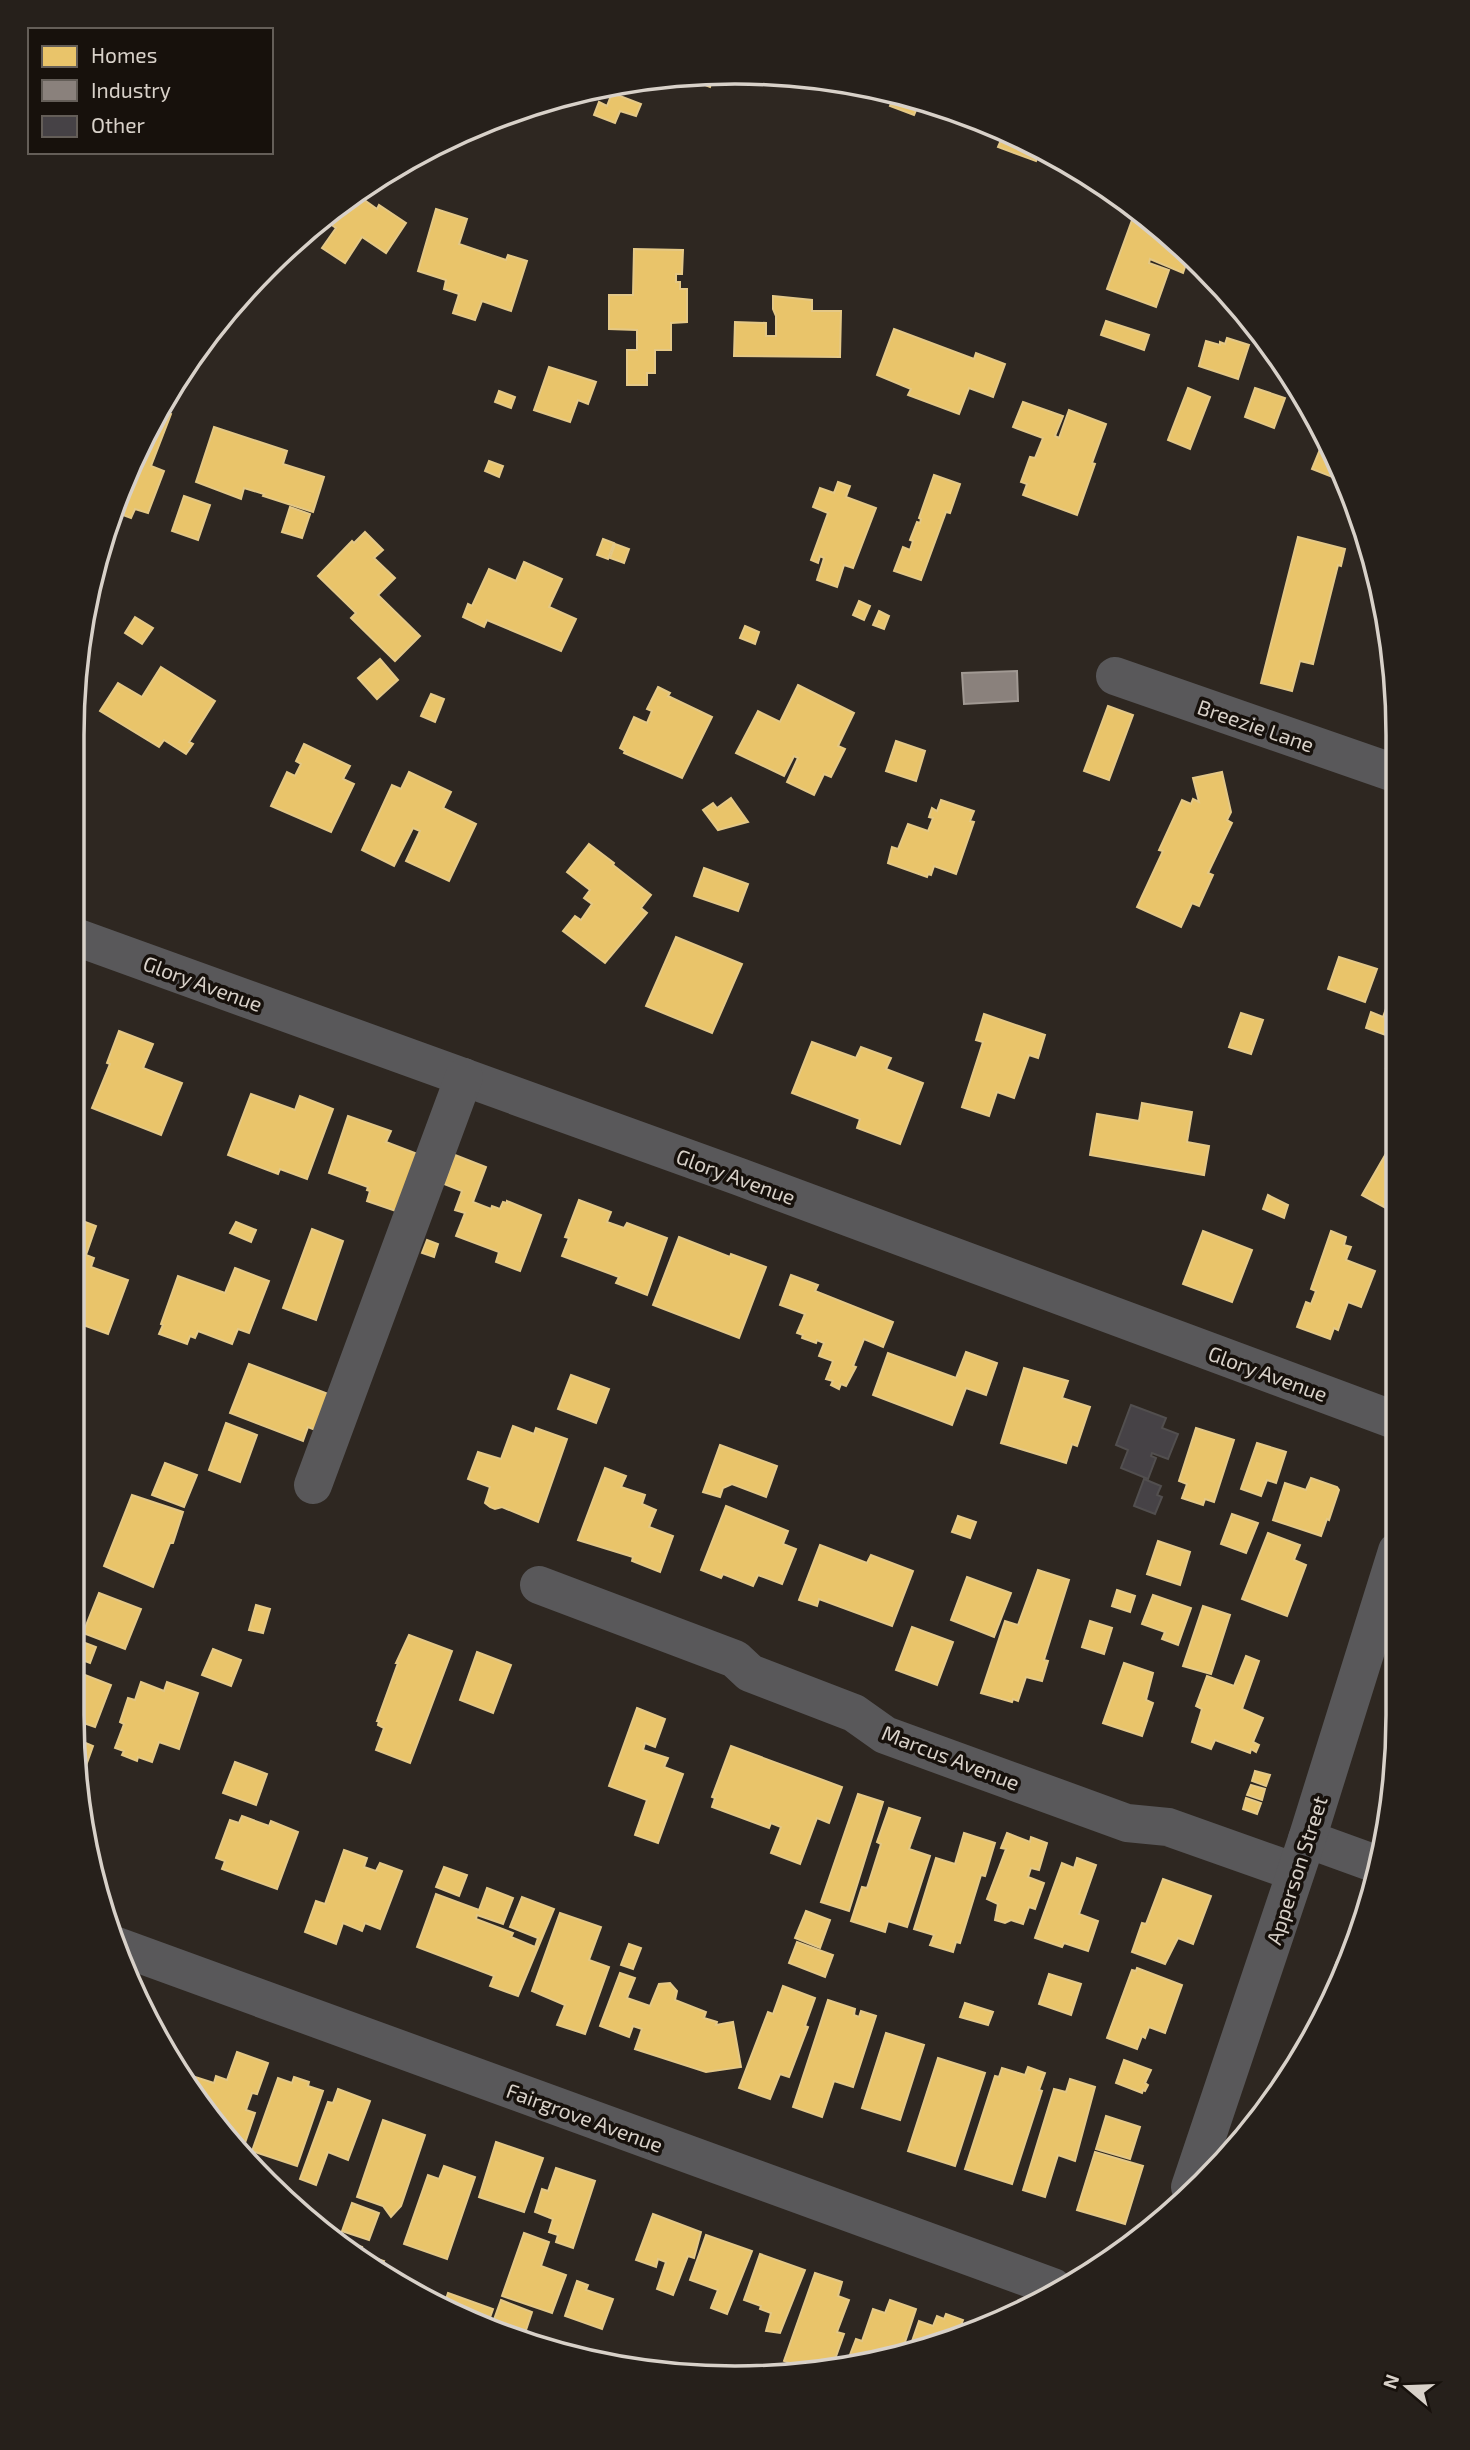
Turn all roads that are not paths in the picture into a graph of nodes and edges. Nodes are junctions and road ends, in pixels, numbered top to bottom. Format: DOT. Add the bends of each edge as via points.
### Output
graph roads {
  1 [pos="1115,676"];
  2 [pos="1386,770"];
  3 [pos="84,940"];
  4 [pos="464,1077"];
  5 [pos="1386,1417"];
  6 [pos="313,1485"];
  7 [pos="539,1585"];
  8 [pos="1386,1586"];
  9 [pos="1301,1856"];
  10 [pos="1368,1863"];
  11 [pos="129,1950"];
  12 [pos="1194,2176"];
  13 [pos="1048,2285"];
  1 -- 2 [label="street, Breezie Lane"];
  3 -- 4 [label="street, Glory Avenue"];
  4 -- 5 [label="street, Glory Avenue"];
  4 -- 6 [label="street"];
  7 -- 9 [label="street, Marcus Avenue" via="735,1659 750,1673 854,1713 885,1735 1128,1823 1168,1827"];
  8 -- 9 [label="street, Apperson Street"];
  9 -- 10 [label="street, Marcus Avenue"];
  9 -- 12 [label="street, Apperson Street"];
  11 -- 13 [label="street, Fairgrove Avenue"];
}
